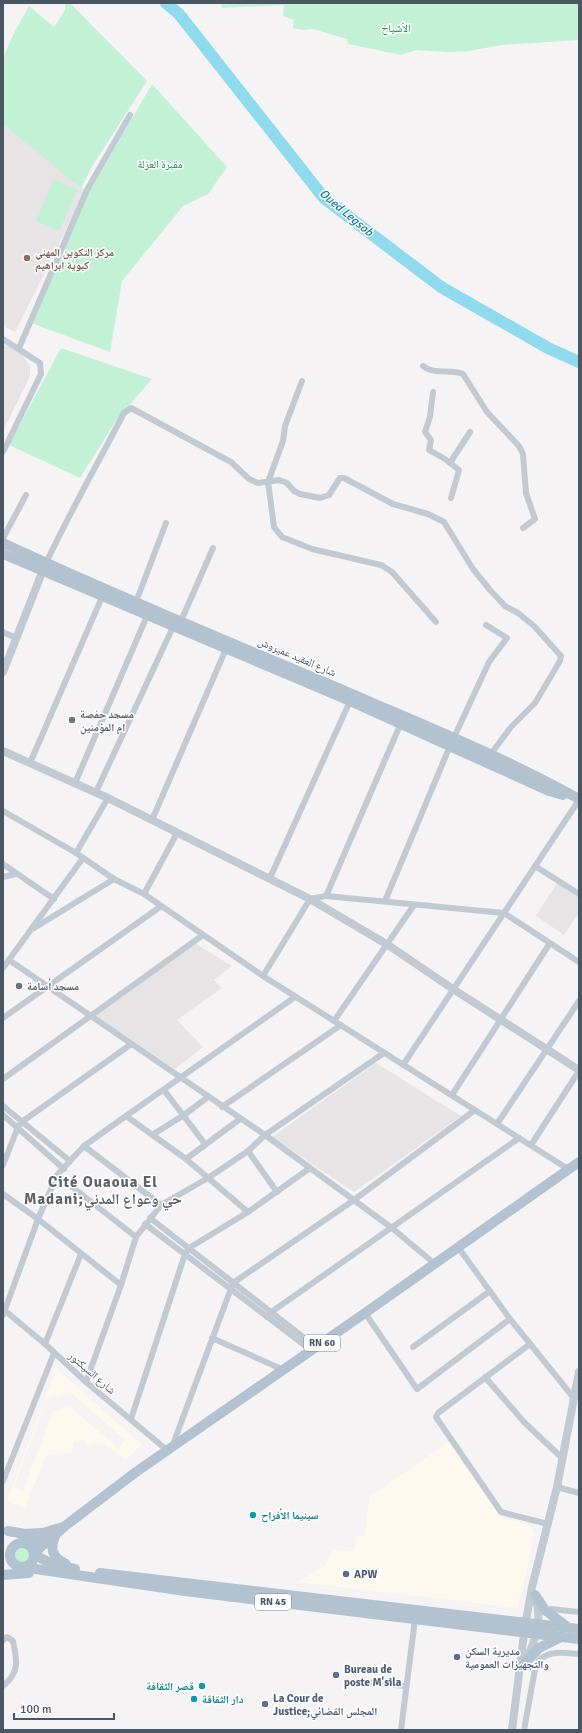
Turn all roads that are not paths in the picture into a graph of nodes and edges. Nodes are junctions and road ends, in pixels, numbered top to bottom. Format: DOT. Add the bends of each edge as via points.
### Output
graph roads {
  1 [pos="130,115"];
  2 [pos="3,339"];
  3 [pos="19,348"];
  4 [pos="423,366"];
  5 [pos="302,381"];
  6 [pos="433,392"];
  7 [pos="470,432"];
  8 [pos="3,452"];
  9 [pos="450,463"];
  10 [pos="268,482"];
  11 [pos="26,495"];
  12 [pos="451,498"];
  13 [pos="166,523"];
  14 [pos="523,528"];
  15 [pos="3,538"];
  16 [pos="3,543"];
  17 [pos="213,548"];
  18 [pos="3,554"];
  19 [pos="44,567"];
  20 [pos="102,597"];
  21 [pos="136,602"];
  22 [pos="147,616"];
  23 [pos="181,621"];
  24 [pos="436,622"];
  25 [pos="486,625"];
  26 [pos="173,627"];
  27 [pos="3,632"];
  28 [pos="16,638"];
  29 [pos="226,649"];
  30 [pos="3,672"];
  31 [pos="350,701"];
  32 [pos="401,723"];
  33 [pos="452,742"];
  34 [pos="3,751"];
  35 [pos="490,755"];
  36 [pos="30,763"];
  37 [pos="75,783"];
  38 [pos="96,792"];
  39 [pos="108,798"];
  40 [pos="579,799"];
  41 [pos="3,811"];
  42 [pos="152,820"];
  43 [pos="177,833"];
  44 [pos="76,853"];
  45 [pos="83,858"];
  46 [pos="3,864"];
  47 [pos="535,866"];
  48 [pos="16,874"];
  49 [pos="3,877"];
  50 [pos="270,878"];
  51 [pos="114,879"];
  52 [pos="144,894"];
  53 [pos="579,894"];
  54 [pos="326,896"];
  55 [pos="54,899"];
  56 [pos="310,900"];
  57 [pos="385,900"];
  58 [pos="414,905"];
  59 [pos="160,907"];
  60 [pos="504,913"];
  61 [pos="31,930"];
  62 [pos="203,935"];
  63 [pos="550,943"];
  64 [pos="388,945"];
  65 [pos="9,960"];
  66 [pos="579,962"];
  67 [pos="3,968"];
  68 [pos="263,976"];
  69 [pos="48,986"];
  70 [pos="453,989"];
  71 [pos="295,997"];
  72 [pos="579,1001"];
  73 [pos="90,1017"];
  74 [pos="3,1018"];
  75 [pos="501,1019"];
  76 [pos="334,1021"];
  77 [pos="341,1025"];
  78 [pos="130,1045"];
  79 [pos="548,1049"];
  80 [pos="384,1053"];
  81 [pos="403,1064"];
  82 [pos="579,1071"];
  83 [pos="180,1077"];
  84 [pos="3,1079"];
  85 [pos="164,1090"];
  86 [pos="452,1095"];
  87 [pos="208,1097"];
  88 [pos="3,1106"];
  89 [pos="222,1107"];
  90 [pos="475,1110"];
  91 [pos="3,1115"];
  92 [pos="184,1115"];
  93 [pos="126,1116"];
  94 [pos="240,1119"];
  95 [pos="23,1121"];
  96 [pos="497,1124"];
  97 [pos="18,1127"];
  98 [pos="152,1135"];
  99 [pos="265,1135"];
  100 [pos="519,1138"];
  101 [pos="205,1144"];
  102 [pos="531,1145"];
  103 [pos="84,1146"];
  104 [pos="248,1151"];
  105 [pos="186,1159"];
  106 [pos="70,1161"];
  107 [pos="579,1162"];
  108 [pos="3,1165"];
  109 [pos="310,1168"];
  110 [pos="64,1169"];
  111 [pos="568,1169"];
  112 [pos="57,1175"];
  113 [pos="208,1178"];
  114 [pos="277,1192"];
  115 [pos="3,1194"];
  116 [pos="354,1200"];
  117 [pos="160,1205"];
  118 [pos="248,1212"];
  119 [pos="150,1218"];
  120 [pos="38,1219"];
  121 [pos="145,1224"];
  122 [pos="392,1228"];
  123 [pos="136,1237"];
  124 [pos="458,1247"];
  125 [pos="189,1248"];
  126 [pos="81,1254"];
  127 [pos="185,1254"];
  128 [pos="435,1264"];
  129 [pos="233,1283"];
  130 [pos="121,1285"];
  131 [pos="230,1289"];
  132 [pos="490,1291"];
  133 [pos="4,1311"];
  134 [pos="365,1313"];
  135 [pos="269,1315"];
  136 [pos="510,1319"];
  137 [pos="212,1338"];
  138 [pos="45,1344"];
  139 [pos="530,1344"];
  140 [pos="413,1347"];
  141 [pos="314,1349"];
  142 [pos="54,1353"];
  143 [pos="284,1370"];
  144 [pos="579,1372"];
  145 [pos="485,1377"];
  146 [pos="86,1382"];
  147 [pos="573,1397"];
  148 [pos="131,1419"];
  149 [pos="170,1449"];
  150 [pos="563,1459"];
  151 [pos="3,1481"];
  152 [pos="557,1487"];
  153 [pos="579,1493"];
  154 [pos="548,1524"];
  155 [pos="6,1529"];
  156 [pos="51,1534"];
  157 [pos="25,1543"];
  158 [pos="34,1554"];
  159 [pos="6,1555"];
  160 [pos="20,1567"];
  161 [pos="80,1570"];
  162 [pos="52,1573"];
  163 [pos="3,1574"];
  164 [pos="533,1591"];
  165 [pos="377,1610"];
  166 [pos="548,1612"];
  167 [pos="579,1612"];
  168 [pos="415,1619"];
  169 [pos="567,1627"];
  170 [pos="524,1628"];
  171 [pos="579,1628"];
  172 [pos="537,1629"];
  173 [pos="562,1637"];
  174 [pos="579,1639"];
  175 [pos="3,1640"];
  176 [pos="579,1654"];
  177 [pos="521,1669"];
  178 [pos="363,1682"];
  179 [pos="3,1686"];
  180 [pos="406,1686"];
  181 [pos="514,1714"];
  182 [pos="526,1716"];
  183 [pos="401,1730"];
  184 [pos="512,1730"];
  185 [pos="524,1730"];
  1 -- 3 [label="street" via="87,190"];
  2 -- 3 [label="street"];
  3 -- 8 [label="street" via="40,363 40,374"];
  4 -- 14 [label="street" via="429,370 450,370 463,374 486,412 519,446 524,458 526,493 535,519"];
  5 -- 10 [label="street"];
  6 -- 9 [label="street" via="430,417 425,430 431,440 429,449"];
  7 -- 9 [label="street"];
  9 -- 12 [label="street" via="459,470"];
  10 -- 19 [label="street" via="258,483 249,479 231,462 131,408 124,413 65,522"];
  10 -- 24 [label="street" via="274,528 282,537 324,553 380,565 392,572"];
  10 -- 35 [label="street" via="279,480 300,494 320,498 329,495 339,479 344,478 393,504 440,519 473,569 500,602 534,626 559,653 560,661 540,695"];
  11 -- 15 [label="street"];
  13 -- 21 [label="street"];
  16 -- 19 [label="main road, شارع العقيد عميروش"];
  17 -- 23 [label="street"];
  18 -- 19 [label="main road, شارع العقيد عميروش"];
  19 -- 20 [label="main road, شارع العقيد عميروش"];
  19 -- 21 [label="main road, شارع العقيد عميروش"];
  19 -- 28 [label="street"];
  20 -- 22 [label="main road, شارع العقيد عميروش"];
  20 -- 36 [label="street"];
  21 -- 23 [label="main road, شارع العقيد عميروش"];
  22 -- 26 [label="main road, شارع العقيد عميروش"];
  22 -- 37 [label="street"];
  23 -- 33 [label="main road, شارع العقيد عميروش"];
  25 -- 33 [label="street" via="507,638 489,662"];
  26 -- 29 [label="main road, شارع العقيد عميروش"];
  26 -- 38 [label="street"];
  27 -- 28 [label="street"];
  28 -- 30 [label="street"];
  29 -- 31 [label="main road, شارع العقيد عميروش"];
  29 -- 42 [label="street"];
  31 -- 32 [label="main road, شارع العقيد عميروش"];
  31 -- 50 [label="street"];
  32 -- 33 [label="main road, شارع العقيد عميروش"];
  32 -- 54 [label="street"];
  33 -- 35 [label="main road, شارع العقيد عميروش"];
  33 -- 40 [label="main road, شارع العقيد عميروش" via="549,791"];
  33 -- 57 [label="street"];
  34 -- 36 [label="street"];
  35 -- 40 [label="main road, شارع العقيد عميروش"];
  36 -- 37 [label="street"];
  37 -- 38 [label="street"];
  38 -- 39 [label="street"];
  39 -- 42 [label="street"];
  39 -- 44 [label="street"];
  40 -- 47 [label="street"];
  41 -- 44 [label="street"];
  42 -- 43 [label="street"];
  43 -- 50 [label="street"];
  43 -- 52 [label="street"];
  44 -- 45 [label="street"];
  45 -- 51 [label="street"];
  45 -- 55 [label="street"];
  46 -- 48 [label="street"];
  47 -- 53 [label="street"];
  47 -- 60 [label="street"];
  48 -- 49 [label="street"];
  48 -- 55 [label="street"];
  50 -- 56 [label="street"];
  51 -- 52 [label="street"];
  51 -- 61 [label="street"];
  52 -- 59 [label="street"];
  54 -- 56 [label="street"];
  54 -- 57 [label="street"];
  55 -- 61 [label="street"];
  56 -- 64 [label="street"];
  56 -- 68 [label="street"];
  57 -- 58 [label="street"];
  58 -- 60 [label="street"];
  58 -- 64 [label="street"];
  59 -- 62 [label="street"];
  59 -- 69 [label="street"];
  60 -- 63 [label="street"];
  60 -- 70 [label="street"];
  61 -- 65 [label="street"];
  62 -- 68 [label="street"];
  62 -- 73 [label="street"];
  63 -- 66 [label="street"];
  63 -- 75 [label="street"];
  64 -- 70 [label="street"];
  64 -- 76 [label="street"];
  65 -- 67 [label="street"];
  65 -- 69 [label="street"];
  68 -- 71 [label="street"];
  69 -- 73 [label="street"];
  69 -- 74 [label="street"];
  70 -- 75 [label="street"];
  70 -- 81 [label="street"];
  71 -- 76 [label="street"];
  71 -- 83 [label="street"];
  72 -- 79 [label="street"];
  73 -- 78 [label="street"];
  73 -- 84 [label="street"];
  75 -- 79 [label="street"];
  75 -- 86 [label="street"];
  76 -- 77 [label="street"];
  77 -- 80 [label="street"];
  77 -- 89 [label="street"];
  78 -- 83 [label="street"];
  78 -- 95 [label="street"];
  79 -- 82 [label="street"];
  79 -- 96 [label="street"];
  80 -- 81 [label="street"];
  80 -- 99 [label="street"];
  81 -- 86 [label="street"];
  82 -- 102 [label="street"];
  83 -- 85 [label="street"];
  83 -- 87 [label="street"];
  85 -- 92 [label="street"];
  85 -- 93 [label="street"];
  86 -- 90 [label="street"];
  87 -- 89 [label="street"];
  87 -- 92 [label="street"];
  88 -- 95 [label="street"];
  89 -- 94 [label="street"];
  90 -- 96 [label="street"];
  90 -- 116 [label="street"];
  91 -- 97 [label="street"];
  92 -- 98 [label="street"];
  92 -- 101 [label="street"];
  93 -- 98 [label="street"];
  93 -- 103 [label="street"];
  94 -- 99 [label="street"];
  94 -- 101 [label="street"];
  95 -- 97 [label="street"];
  95 -- 106 [label="street"];
  96 -- 100 [label="street"];
  97 -- 108 [label="street"];
  97 -- 110 [label="street"];
  98 -- 105 [label="street"];
  99 -- 104 [label="street"];
  99 -- 109 [label="street"];
  100 -- 102 [label="street"];
  100 -- 122 [label="street"];
  101 -- 105 [label="street"];
  102 -- 111 [label="street"];
  103 -- 106 [label="street"];
  103 -- 117 [label="street"];
  104 -- 113 [label="street"];
  104 -- 114 [label="street"];
  105 -- 113 [label="street"];
  106 -- 110 [label="street"];
  107 -- 111 [label="main road, RN 60"];
  109 -- 114 [label="street"];
  109 -- 116 [label="street"];
  110 -- 112 [label="street"];
  111 -- 124 [label="main road, RN 60"];
  112 -- 120 [label="street"];
  112 -- 123 [label="street"];
  113 -- 117 [label="street"];
  113 -- 118 [label="street"];
  114 -- 118 [label="street"];
  115 -- 120 [label="street"];
  116 -- 122 [label="street"];
  116 -- 129 [label="street"];
  117 -- 119 [label="street"];
  118 -- 125 [label="street"];
  119 -- 121 [label="street"];
  119 -- 125 [label="street"];
  120 -- 126 [label="street"];
  120 -- 133 [label="street"];
  121 -- 123 [label="street"];
  121 -- 127 [label="street"];
  122 -- 128 [label="street"];
  122 -- 135 [label="street"];
  123 -- 130 [label="street"];
  124 -- 128 [label="main road, RN 60"];
  124 -- 132 [label="street"];
  125 -- 127 [label="street"];
  125 -- 129 [label="street"];
  126 -- 130 [label="street"];
  126 -- 138 [label="street"];
  127 -- 131 [label="street"];
  127 -- 148 [label="street"];
  128 -- 134 [label="main road, RN 60"];
  129 -- 131 [label="street"];
  129 -- 135 [label="street"];
  130 -- 146 [label="street"];
  131 -- 135 [label="street"];
  131 -- 137 [label="street"];
  132 -- 136 [label="street"];
  132 -- 140 [label="street"];
  133 -- 138 [label="street, شارع السيكتور"];
  134 -- 136 [label="street" via="417,1389"];
  134 -- 141 [label="main road, RN 60"];
  135 -- 141 [label="street"];
  136 -- 139 [label="street"];
  137 -- 143 [label="street"];
  137 -- 149 [label="street"];
  138 -- 142 [label="street, شارع السيكتور"];
  139 -- 145 [label="street"];
  139 -- 147 [label="street"];
  141 -- 143 [label="main road, RN 60"];
  142 -- 146 [label="street, شارع السيكتور"];
  142 -- 151 [label="street"];
  143 -- 149 [label="main road, RN 60"];
  144 -- 147 [label="street"];
  145 -- 150 [label="street" via="524,1422"];
  145 -- 154 [label="street" via="438,1413 437,1420 501,1512"];
  146 -- 148 [label="street, شارع السيكتور"];
  147 -- 150 [label="street"];
  148 -- 149 [label="street, شارع السيكتور"];
  149 -- 156 [label="main road, RN 60"];
  150 -- 152 [label="street"];
  152 -- 153 [label="street"];
  152 -- 154 [label="street"];
  154 -- 164 [label="street"];
  155 -- 156 [label="main road" via="26,1534"];
  155 -- 157 [label="main road"];
  156 -- 157 [label="main road, RN 60"];
  156 -- 158 [label="main road, RN 60"];
  156 -- 161 [label="main road" via="51,1547 55,1557"];
  157 -- 158 [label="main road"];
  157 -- 159 [label="main road" via="13,1546"];
  158 -- 160 [label="main road" via="32,1562"];
  158 -- 161 [label="main road, RN 45" via="55,1565"];
  159 -- 160 [label="main road" via="11,1562"];
  160 -- 162 [label="main road, RN 45"];
  160 -- 163 [label="main road"];
  161 -- 165 [label="main road, RN 45"];
  162 -- 163 [label="main road"];
  162 -- 165 [label="main road, RN 45"];
  164 -- 166 [label="main road"];
  164 -- 170 [label="street"];
  164 -- 172 [label="street" via="539,1610"];
  165 -- 168 [label="main road, RN 45"];
  165 -- 170 [label="main road, RN 45"];
  166 -- 167 [label="street" via="551,1609"];
  166 -- 169 [label="main road"];
  168 -- 170 [label="main road, RN 45"];
  168 -- 180 [label="street"];
  169 -- 171 [label="main road, RN 45"];
  169 -- 172 [label="main road, RN 45"];
  170 -- 172 [label="main road, RN 45"];
  170 -- 177 [label="street"];
  172 -- 173 [label="main road, RN 45"];
  172 -- 177 [label="street"];
  173 -- 174 [label="main road, RN 45"];
  173 -- 177 [label="main road" via="539,1648"];
  175 -- 179 [label="street" via="7,1638 12,1641 17,1662 12,1678"];
  176 -- 182 [label="street" via="554,1652 540,1658 533,1672"];
  177 -- 181 [label="street"];
  178 -- 180 [label="street"];
  180 -- 183 [label="street"];
  181 -- 182 [label="street"];
  181 -- 184 [label="street"];
  182 -- 185 [label="street"];
}
